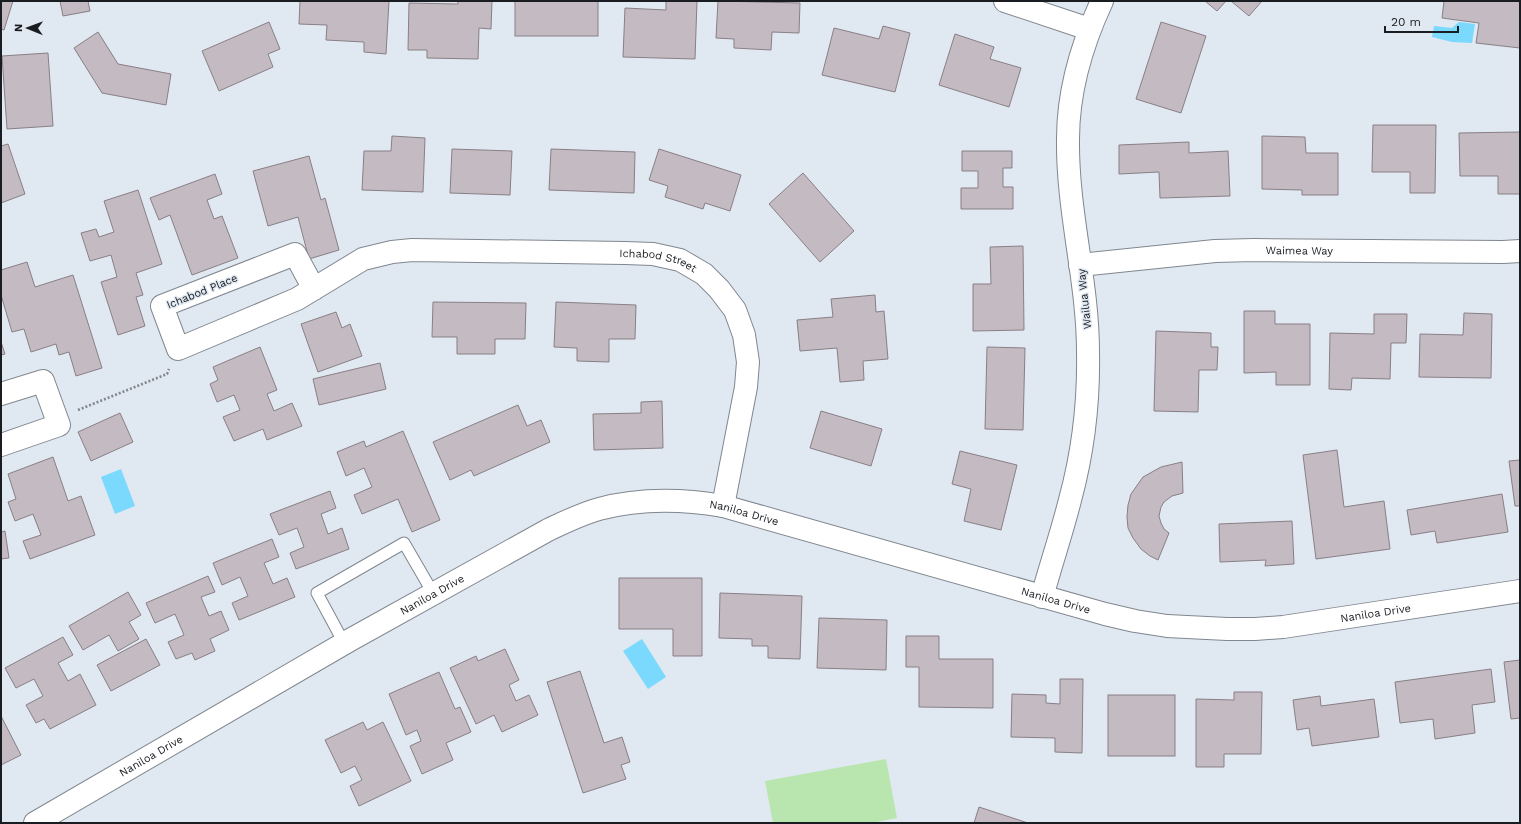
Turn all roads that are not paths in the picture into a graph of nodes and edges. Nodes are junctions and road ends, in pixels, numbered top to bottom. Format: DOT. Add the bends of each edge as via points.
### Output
graph roads {
  1 [pos="1005,1"];
  2 [pos="1102,1"];
  3 [pos="1089,29"];
  4 [pos="1520,251"];
  5 [pos="1080,265"];
  6 [pos="314,289"];
  7 [pos="1,394"];
  8 [pos="1,445"];
  9 [pos="723,506"];
  10 [pos="1520,591"];
  11 [pos="433,593"];
  12 [pos="1042,597"];
  13 [pos="344,643"];
  14 [pos="35,823"];
  1 -- 3 [label="street"];
  2 -- 3 [label="street, Wailua Way"];
  3 -- 5 [label="street, Wailua Way" via="1072,92 1068,138 1070,181"];
  4 -- 5 [label="street, Waimea Way" via="1214,251"];
  5 -- 12 [label="street, Wailua Way" via="1088,351 1085,420 1070,501"];
  6 -- 6 [label="street, Ichabod Place" via="295,254 162,306 178,349 297,299"];
  6 -- 9 [label="street, Ichabod Street" via="363,259 412,250 653,254 680,260 704,274 719,289 735,310 744,335 748,362 746,387"];
  7 -- 8 [label="street" via="43,381 59,425"];
  9 -- 11 [label="street, Naniloa Drive" via="659,500 599,509 548,530"];
  9 -- 12 [label="street, Naniloa Drive"];
  10 -- 12 [label="street, Naniloa Drive" via="1283,627 1227,630 1135,621"];
  11 -- 13 [label="street, Naniloa Drive"];
  11 -- 13 [label="lane" via="404,543 317,593"];
  13 -- 14 [label="street, Naniloa Drive"];
}
